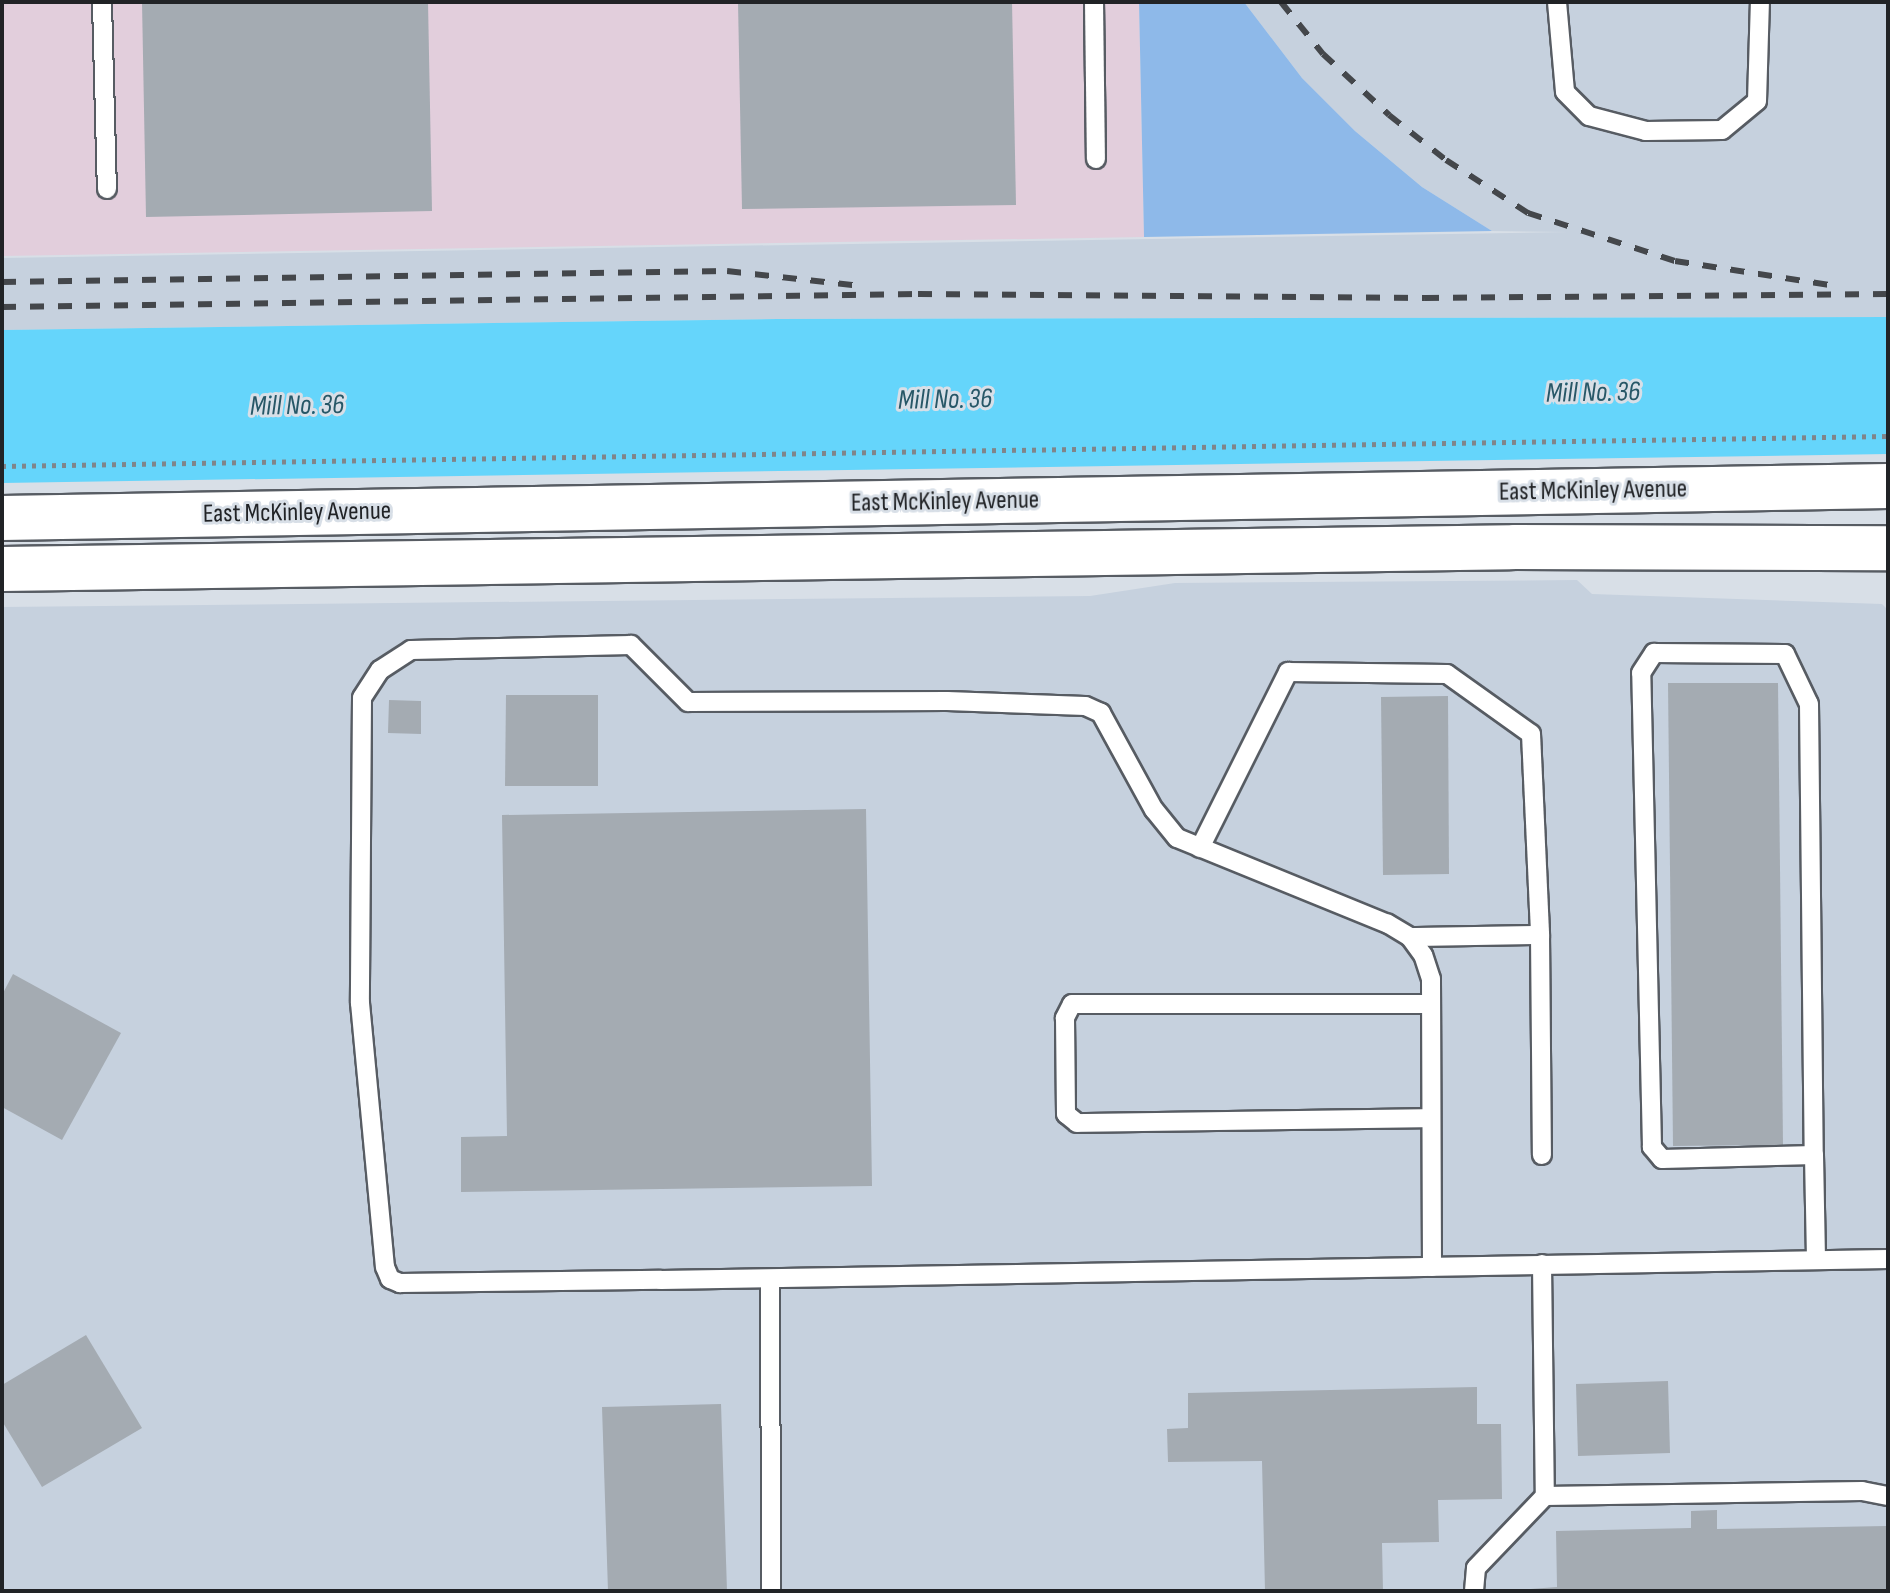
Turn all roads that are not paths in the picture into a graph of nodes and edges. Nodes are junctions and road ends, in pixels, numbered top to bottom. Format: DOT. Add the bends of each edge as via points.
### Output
graph roads {
  1 [pos="102,2"];
  2 [pos="1094,2"];
  3 [pos="1557,2"];
  4 [pos="1760,2"];
  5 [pos="1096,159"];
  6 [pos="107,189"];
  7 [pos="1888,486"];
  8 [pos="2,518"];
  9 [pos="1888,548"];
  10 [pos="2,569"];
  11 [pos="1200,848"];
  12 [pos="1540,935"];
  13 [pos="1410,937"];
  14 [pos="1431,1004"];
  15 [pos="1431,1118"];
  16 [pos="1542,1155"];
  17 [pos="1814,1155"];
  18 [pos="1888,1259"];
  19 [pos="1816,1260"];
  20 [pos="1542,1264"];
  21 [pos="1432,1267"];
  22 [pos="770,1279"];
  23 [pos="1545,1496"];
  24 [pos="1888,1496"];
  25 [pos="771,1591"];
  26 [pos="1474,1591"];
  1 -- 6 [label="lane"];
  2 -- 5 [label="lane"];
  3 -- 4 [label="lane" via="1565,92 1589,116 1646,131 1722,130 1757,101"];
  7 -- 8 [label="main road, East McKinley Avenue"];
  9 -- 10 [label="main road, East McKinley Avenue" via="1516,547"];
  11 -- 12 [label="lane" via="1288,672 1447,674 1531,734"];
  11 -- 13 [label="lane"];
  11 -- 22 [label="lane" via="1177,838 1154,810 1101,713 1085,706 688,702 631,645 411,650 380,670 362,698 360,1003 390,1279"];
  12 -- 13 [label="lane"];
  12 -- 16 [label="lane"];
  13 -- 14 [label="lane" via="1431,979"];
  14 -- 15 [label="lane"];
  14 -- 15 [label="lane" via="1072,1004 1065,1018 1066,1114 1077,1123"];
  15 -- 21 [label="lane"];
  17 -- 17 [label="lane" via="1809,704 1785,654 1654,653 1641,673 1652,1147 1662,1159"];
  17 -- 19 [label="lane"];
  18 -- 19 [label="lane"];
  19 -- 20 [label="lane"];
  20 -- 21 [label="lane"];
  20 -- 23 [label="lane"];
  21 -- 22 [label="lane"];
  22 -- 25 [label="lane"];
  23 -- 24 [label="lane" via="1862,1491"];
  23 -- 26 [label="lane" via="1476,1568"];
}
